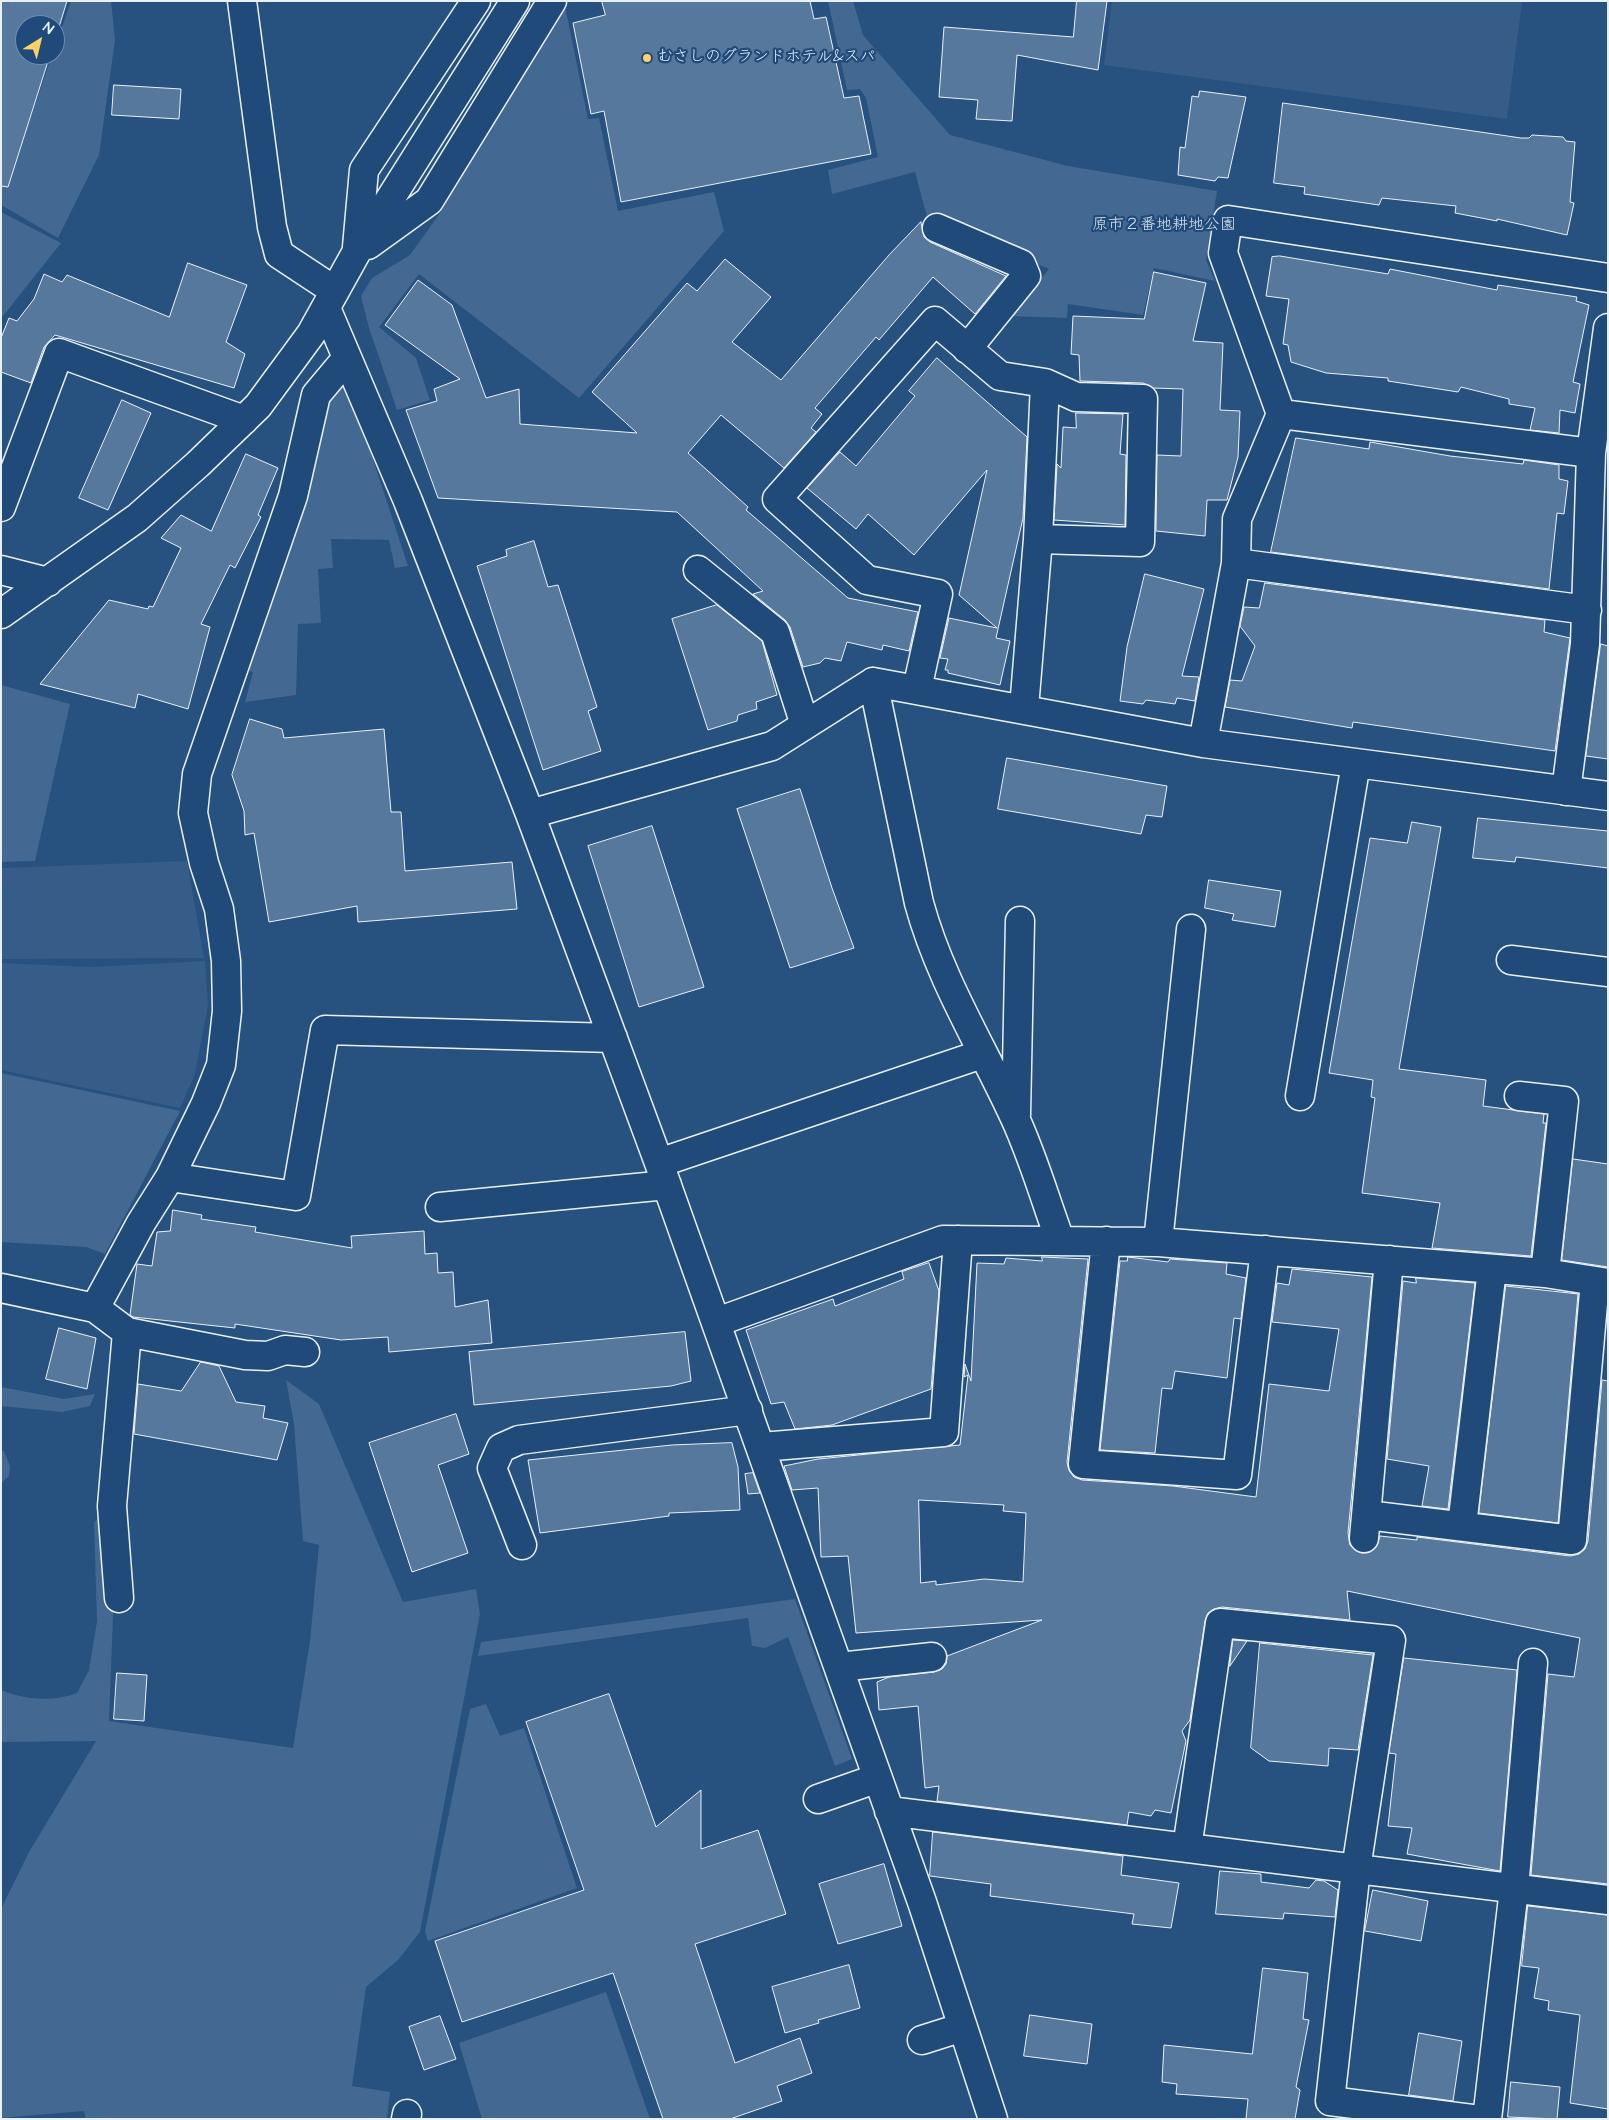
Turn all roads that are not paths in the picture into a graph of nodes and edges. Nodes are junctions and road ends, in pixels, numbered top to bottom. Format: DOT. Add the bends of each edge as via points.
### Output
graph roads {
  1 [pos="242,1"];
  2 [pos="476,1"];
  3 [pos="515,1"];
  4 [pos="552,1"];
  5 [pos="937,228"];
  6 [pos="356,253"];
  7 [pos="1608,278"];
  8 [pos="331,300"];
  9 [pos="1608,328"];
  10 [pos="967,349"];
  11 [pos="348,358"];
  12 [pos="1605,370"];
  13 [pos="1045,383"];
  14 [pos="1280,414"];
  15 [pos="244,420"];
  16 [pos="1592,453"];
  17 [pos="1,507"];
  18 [pos="1038,539"];
  19 [pos="1236,563"];
  20 [pos="1,570"];
  21 [pos="698,570"];
  22 [pos="48,582"];
  23 [pos="1587,610"];
  24 [pos="1,614"];
  25 [pos="874,682"];
  26 [pos="917,689"];
  27 [pos="1024,708"];
  28 [pos="805,725"];
  29 [pos="1203,743"];
  30 [pos="1356,764"];
  31 [pos="1566,791"];
  32 [pos="1608,796"];
  33 [pos="530,814"];
  34 [pos="1020,921"];
  35 [pos="1191,928"];
  36 [pos="1511,960"];
  37 [pos="1608,972"];
  38 [pos="613,1038"];
  39 [pos="982,1054"];
  40 [pos="1300,1096"];
  41 [pos="1519,1096"];
  42 [pos="1016,1119"];
  43 [pos="663,1174"];
  44 [pos="170,1177"];
  45 [pos="440,1207"];
  46 [pos="958,1240"];
  47 [pos="1060,1240"];
  48 [pos="1106,1241"];
  49 [pos="1158,1242"];
  50 [pos="1265,1250"];
  51 [pos="1390,1260"];
  52 [pos="1492,1269"];
  53 [pos="1545,1273"];
  54 [pos="1602,1282"];
  55 [pos="1,1288"];
  56 [pos="95,1308"];
  57 [pos="717,1322"];
  58 [pos="127,1332"];
  59 [pos="305,1352"];
  60 [pos="748,1410"];
  61 [pos="761,1447"];
  62 [pos="1462,1526"];
  63 [pos="522,1544"];
  64 [pos="119,1598"];
  65 [pos="932,1657"];
  66 [pos="1533,1663"];
  67 [pos="839,1667"];
  68 [pos="878,1778"];
  69 [pos="818,1799"];
  70 [pos="890,1811"];
  71 [pos="1187,1848"];
  72 [pos="1356,1869"];
  73 [pos="1514,1889"];
  74 [pos="1608,1900"];
  75 [pos="963,2027"];
  76 [pos="922,2040"];
  77 [pos="996,2115"];
  78 [pos="1472,2119"];
  79 [pos="1488,2119"];
  1 -- 8 [label="street" via="272,227 279,254"];
  2 -- 6 [label="street" via="364,170"];
  3 -- 6 [label="street"];
  4 -- 6 [label="street" via="429,201"];
  5 -- 10 [label="street" via="1020,264 1026,276"];
  6 -- 8 [label="street"];
  7 -- 14 [label="street" via="1228,220 1223,254"];
  8 -- 11 [label="street"];
  8 -- 15 [label="street" via="308,338"];
  9 -- 12 [label="street"];
  10 -- 13 [label="street" via="1000,376"];
  10 -- 26 [label="street" via="935,321 777,499 867,580 938,594"];
  11 -- 33 [label="street" via="408,501"];
  11 -- 44 [label="street" via="316,395 293,496 197,774 192,813 219,909 226,961 227,1011 221,1066"];
  12 -- 16 [label="street"];
  13 -- 18 [label="street"];
  13 -- 18 [label="street" via="1076,397 1143,400 1140,542"];
  14 -- 16 [label="street"];
  14 -- 19 [label="street" via="1237,518"];
  15 -- 17 [label="street" via="59,353"];
  15 -- 22 [label="street" via="137,518"];
  16 -- 23 [label="street"];
  18 -- 27 [label="street"];
  19 -- 23 [label="street"];
  19 -- 29 [label="street"];
  20 -- 22 [label="street"];
  21 -- 28 [label="street" via="775,632"];
  22 -- 24 [label="street"];
  23 -- 31 [label="street" via="1586,644"];
  25 -- 26 [label="street"];
  25 -- 28 [label="street"];
  25 -- 39 [label="street" via="928,939"];
  26 -- 27 [label="street"];
  27 -- 29 [label="street"];
  28 -- 33 [label="street" via="772,746"];
  29 -- 30 [label="street"];
  30 -- 31 [label="street"];
  30 -- 40 [label="street"];
  31 -- 32 [label="street"];
  33 -- 38 [label="street"];
  34 -- 42 [label="street"];
  35 -- 49 [label="street"];
  36 -- 37 [label="street"];
  38 -- 43 [label="street"];
  38 -- 44 [label="street" via="325,1030 296,1196"];
  39 -- 42 [label="street"];
  39 -- 43 [label="street"];
  41 -- 53 [label="street" via="1564,1101"];
  42 -- 47 [label="street"];
  43 -- 45 [label="street"];
  43 -- 57 [label="street"];
  44 -- 56 [label="street"];
  46 -- 47 [label="street"];
  46 -- 57 [label="street" via="942,1240"];
  46 -- 61 [label="street" via="944,1432"];
  47 -- 48 [label="street"];
  48 -- 49 [label="street"];
  48 -- 50 [label="street" via="1083,1464 1237,1475"];
  49 -- 50 [label="street"];
  50 -- 51 [label="street"];
  51 -- 52 [label="street"];
  51 -- 62 [label="street" via="1366,1526"];
  52 -- 53 [label="street"];
  52 -- 62 [label="street"];
  53 -- 54 [label="street"];
  54 -- 62 [label="street" via="1572,1540"];
  55 -- 56 [label="street"];
  56 -- 58 [label="street"];
  57 -- 60 [label="street"];
  58 -- 59 [label="street" via="245,1355 268,1356 285,1350"];
  58 -- 64 [label="street" via="112,1506"];
  60 -- 61 [label="street"];
  60 -- 63 [label="street" via="519,1440 501,1448 492,1468"];
  61 -- 67 [label="street"];
  65 -- 67 [label="street"];
  66 -- 73 [label="street"];
  67 -- 68 [label="street"];
  68 -- 69 [label="street"];
  68 -- 70 [label="street"];
  70 -- 71 [label="street"];
  70 -- 75 [label="street"];
  71 -- 72 [label="street"];
  71 -- 72 [label="street" via="1220,1623 1391,1640"];
  72 -- 73 [label="street"];
  72 -- 78 [label="street" via="1330,2101"];
  73 -- 74 [label="street"];
  73 -- 79 [label="street"];
  75 -- 76 [label="street"];
  75 -- 77 [label="street"];
}
